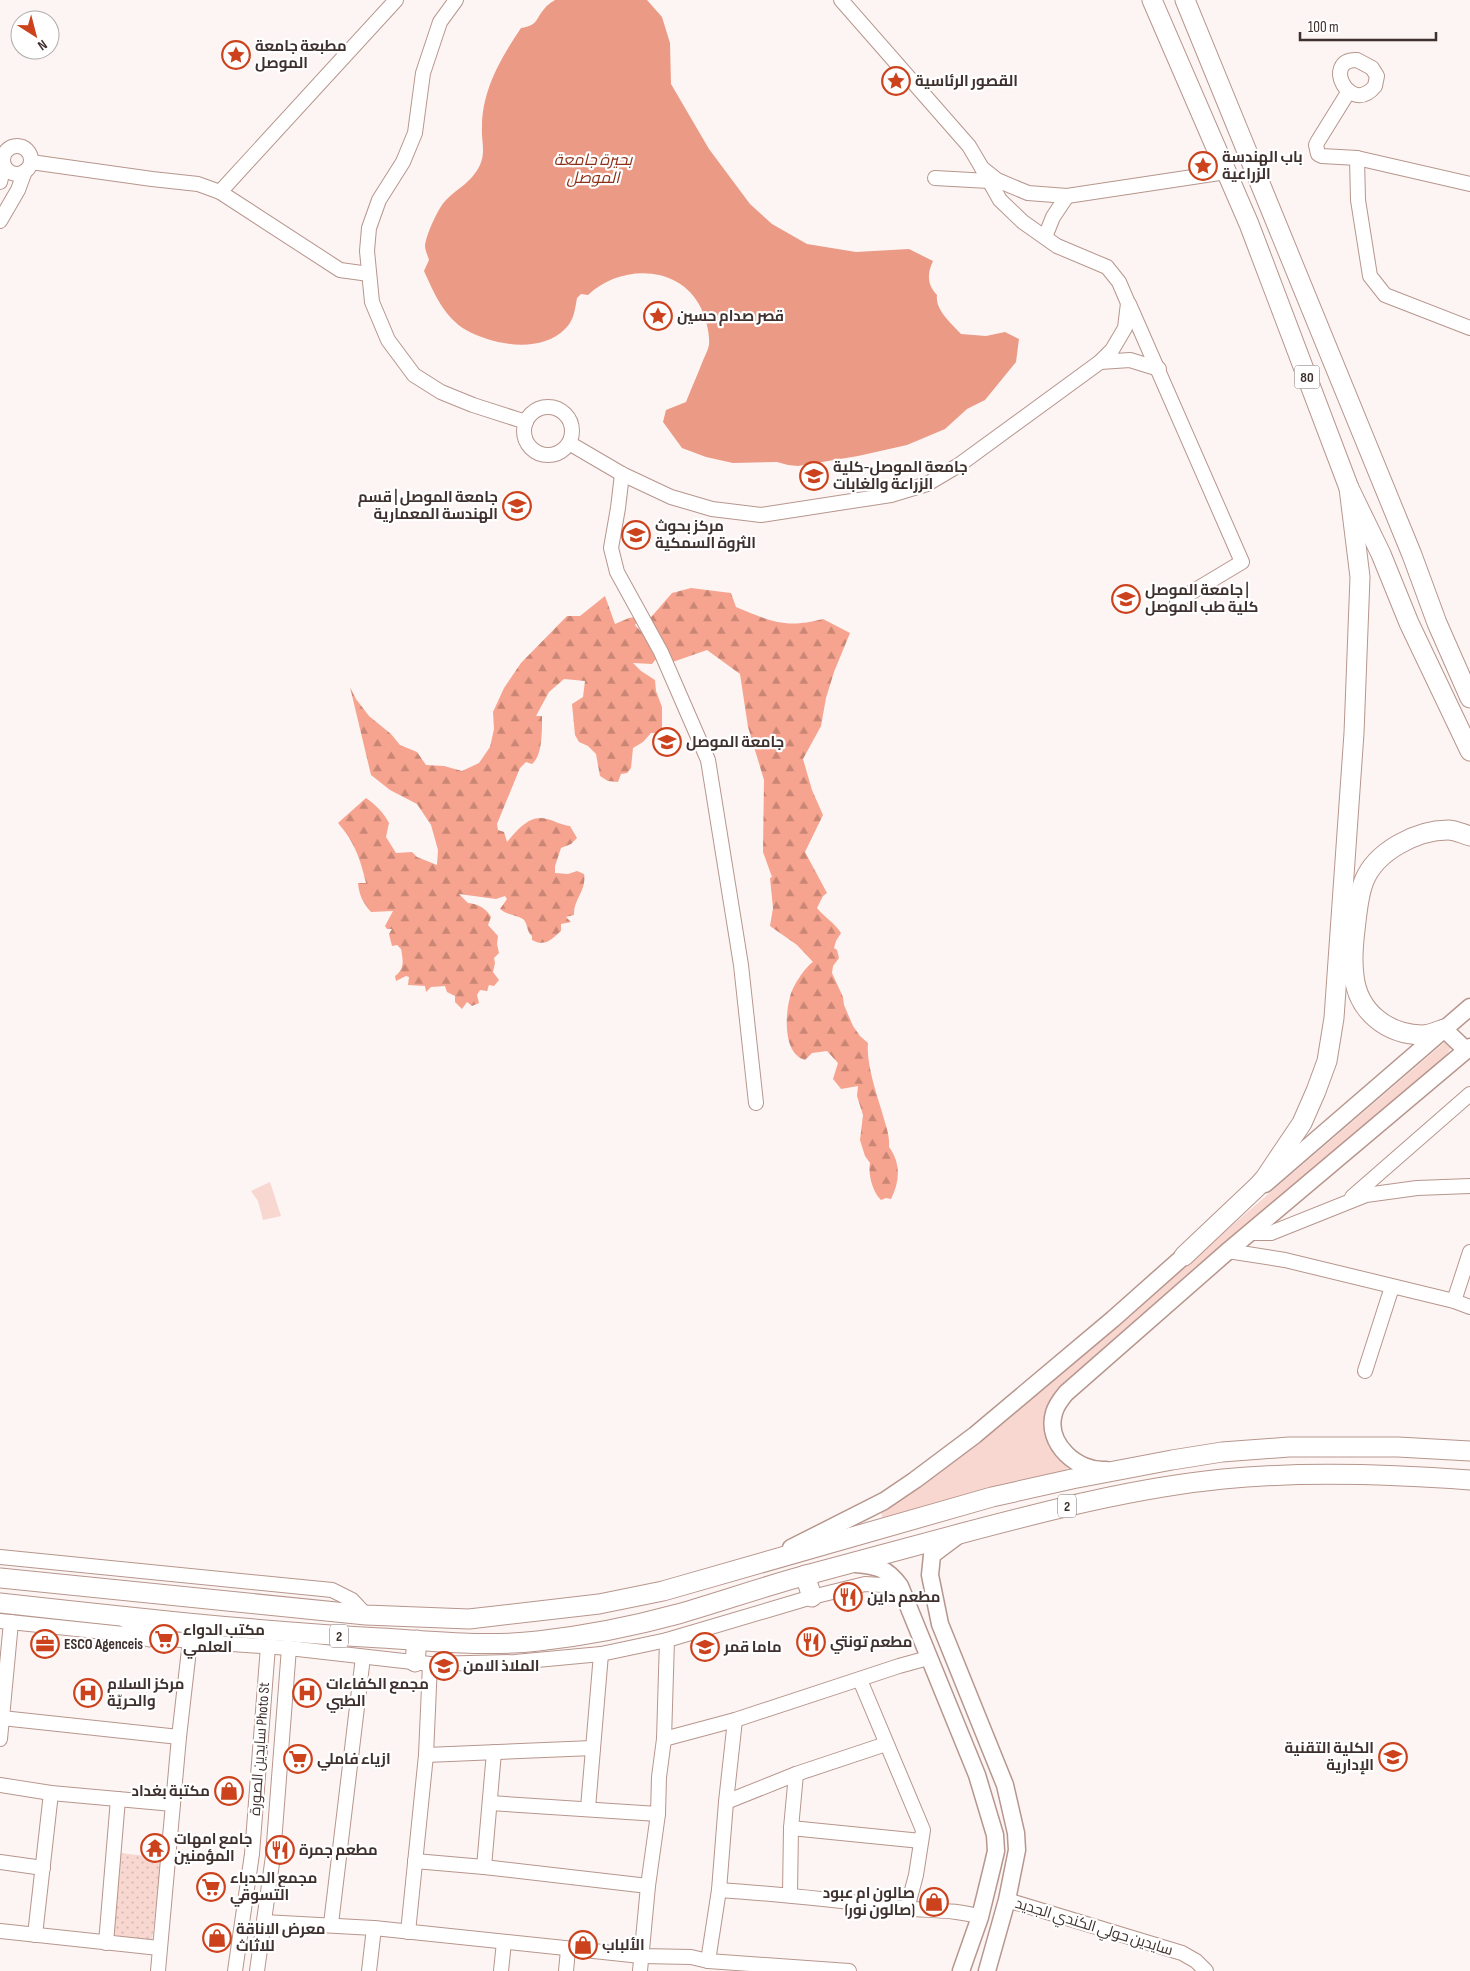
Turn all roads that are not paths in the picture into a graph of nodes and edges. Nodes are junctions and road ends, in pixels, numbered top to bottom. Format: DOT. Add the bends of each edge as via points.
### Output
graph roads {
  1 [pos="396,0"];
  2 [pos="456,0"];
  3 [pos="841,0"];
  4 [pos="1152,0"];
  5 [pos="1185,0"];
  6 [pos="1349,91"];
  7 [pos="7,144"];
  8 [pos="1357,158"];
  9 [pos="2,161"];
  10 [pos="28,166"];
  11 [pos="982,168"];
  12 [pos="1226,172"];
  13 [pos="935,178"];
  14 [pos="989,181"];
  15 [pos="0,182"];
  16 [pos="1470,184"];
  17 [pos="220,192"];
  18 [pos="1067,196"];
  19 [pos="0,221"];
  20 [pos="1046,237"];
  21 [pos="369,274"];
  22 [pos="1128,303"];
  23 [pos="1470,328"];
  24 [pos="1100,362"];
  25 [pos="1159,370"];
  26 [pos="526,422"];
  27 [pos="569,443"];
  28 [pos="622,474"];
  29 [pos="1349,488"];
  30 [pos="1177,601"];
  31 [pos="1470,698"];
  32 [pos="1470,751"];
  33 [pos="1470,836"];
  34 [pos="1470,1008"];
  35 [pos="1444,1029"];
  36 [pos="1468,1048"];
  37 [pos="1470,1094"];
  38 [pos="756,1103"];
  39 [pos="1470,1186"];
  40 [pos="1349,1200"];
  41 [pos="1250,1233"];
  42 [pos="1228,1251"];
  43 [pos="1470,1252"];
  44 [pos="1184,1256"];
  45 [pos="1392,1287"];
  46 [pos="1454,1301"];
  47 [pos="1470,1307"];
  48 [pos="1364,1371"];
  49 [pos="1289,1447"];
  50 [pos="1470,1451"];
  51 [pos="1128,1468"];
  52 [pos="1292,1476"];
  53 [pos="1470,1480"];
  54 [pos="960,1534"];
  55 [pos="0,1557"];
  56 [pos="848,1563"];
  57 [pos="752,1564"];
  58 [pos="805,1575"];
  59 [pos="0,1578"];
  60 [pos="900,1586"];
  61 [pos="812,1597"];
  62 [pos="625,1600"];
  63 [pos="0,1603"];
  64 [pos="366,1615"];
  65 [pos="125,1617"];
  66 [pos="5,1622"];
  67 [pos="631,1625"];
  68 [pos="149,1637"];
  69 [pos="417,1640"];
  70 [pos="667,1640"];
  71 [pos="190,1641"];
  72 [pos="268,1646"];
  73 [pos="289,1648"];
  74 [pos="601,1654"];
  75 [pos="363,1657"];
  76 [pos="928,1658"];
  77 [pos="423,1663"];
  78 [pos="860,1680"];
  79 [pos="2,1718"];
  80 [pos="735,1720"];
  81 [pos="179,1737"];
  82 [pos="0,1739"];
  83 [pos="664,1739"];
  84 [pos="886,1744"];
  85 [pos="593,1748"];
  86 [pos="494,1752"];
  87 [pos="426,1755"];
  88 [pos="796,1774"];
  89 [pos="0,1785"];
  90 [pos="51,1793"];
  91 [pos="118,1800"];
  92 [pos="490,1802"];
  93 [pos="726,1802"];
  94 [pos="173,1804"];
  95 [pos="588,1808"];
  96 [pos="658,1814"];
  97 [pos="1014,1818"];
  98 [pos="992,1821"];
  99 [pos="791,1828"];
  100 [pos="921,1841"];
  101 [pos="415,1861"];
  102 [pos="0,1862"];
  103 [pos="484,1867"];
  104 [pos="44,1868"];
  105 [pos="648,1886"];
  106 [pos="719,1890"];
  107 [pos="790,1894"];
  108 [pos="1007,1900"];
  109 [pos="907,1908"];
  110 [pos="980,1917"];
  111 [pos="264,1922"];
  112 [pos="331,1924"];
  113 [pos="374,1928"];
  114 [pos="0,1931"];
  115 [pos="408,1932"];
  116 [pos="35,1935"];
  117 [pos="504,1942"];
  118 [pos="106,1943"];
  119 [pos="159,1948"];
  120 [pos="568,1950"];
  121 [pos="641,1956"];
  122 [pos="708,1961"];
  123 [pos="811,1970"];
  124 [pos="158,1971"];
  125 [pos="236,1971"];
  126 [pos="257,1971"];
  127 [pos="369,1971"];
  128 [pos="501,1971"];
  129 [pos="566,1971"];
  130 [pos="640,1971"];
  131 [pos="849,1971"];
  132 [pos="962,1971"];
  133 [pos="987,1971"];
  134 [pos="1206,1971"];
  1 -- 17 [label="street"];
  2 -- 21 [label="street" via="440,22 423,73 415,133 403,162 379,200 369,228"];
  3 -- 11 [label="street" via="968,146"];
  4 -- 12 [label="highway, 80"];
  5 -- 31 [label="highway, 80"];
  6 -- 8 [label="street" via="1318,140 1316,150 1322,156"];
  7 -- 9 [label="street"];
  7 -- 10 [label="street" via="27,149 31,157"];
  8 -- 16 [label="street"];
  8 -- 23 [label="street" via="1358,200 1370,276 1385,295"];
  9 -- 10 [label="street" via="15,174"];
  9 -- 15 [label="street"];
  10 -- 17 [label="street" via="198,184"];
  10 -- 19 [label="street"];
  11 -- 14 [label="street"];
  11 -- 18 [label="street" via="997,180 1028,193"];
  12 -- 18 [label="street"];
  12 -- 29 [label="highway, 80"];
  13 -- 14 [label="street"];
  14 -- 20 [label="street" via="1000,200 1023,222"];
  17 -- 21 [label="street" via="340,270"];
  18 -- 20 [label="street" via="1053,217"];
  20 -- 22 [label="street" via="1057,246 1107,267 1119,282"];
  21 -- 26 [label="street" via="372,302 388,340 414,374 441,392"];
  22 -- 24 [label="street" via="1125,328 1112,350"];
  22 -- 25 [label="street"];
  24 -- 25 [label="street" via="1130,360"];
  24 -- 28 [label="street" via="958,465 927,484 891,495 761,515 712,509 671,497"];
  25 -- 30 [label="street" via="1242,562"];
  26 -- 27 [label="street" via="524,438 541,454 557,454"];
  26 -- 27 [label="street" via="536,410 560,410 572,428"];
  27 -- 28 [label="street"];
  28 -- 38 [label="street" via="611,548 617,572 656,642 708,760 741,964"];
  29 -- 32 [label="highway, 80"];
  29 -- 44 [label="highway" via="1360,577 1358,656 1344,889 1334,1018 1327,1061 1302,1122 1265,1178"];
  33 -- 35 [label="highway" via="1449,830 1416,835 1394,848 1376,863 1364,880 1357,910 1352,952 1354,978 1362,1003 1376,1019 1396,1031 1424,1035"];
  34 -- 35 [label="main road"];
  35 -- 36 [label="main road"];
  35 -- 44 [label="main road"];
  36 -- 41 [label="main road"];
  37 -- 40 [label="street"];
  39 -- 40 [label="street" via="1401,1189"];
  40 -- 41 [label="street" via="1271,1233"];
  41 -- 42 [label="main road"];
  42 -- 45 [label="street" via="1292,1261"];
  42 -- 51 [label="main road" via="1058,1403 1052,1428 1055,1438 1070,1458 1098,1470"];
  43 -- 46 [label="street"];
  44 -- 57 [label="main road" via="975,1435 915,1480 848,1520"];
  45 -- 46 [label="street"];
  45 -- 48 [label="street"];
  46 -- 47 [label="street"];
  49 -- 50 [label="highway, 2"];
  49 -- 51 [label="highway, 2" via="1222,1452"];
  49 -- 52 [label="highway"];
  51 -- 57 [label="highway, 2" via="992,1497"];
  52 -- 53 [label="highway, 2"];
  52 -- 54 [label="highway, 2" via="1221,1480 1130,1493 1079,1502"];
  54 -- 56 [label="highway, 2"];
  54 -- 97 [label="main road" via="932,1555 930,1574 940,1624 1006,1785"];
  55 -- 64 [label="street" via="332,1590 352,1600"];
  56 -- 58 [label="highway, 2"];
  56 -- 60 [label="main road" via="875,1566 891,1574"];
  57 -- 62 [label="highway, 2"];
  58 -- 61 [label="highway"];
  58 -- 67 [label="highway, 2"];
  59 -- 64 [label="highway, 2"];
  60 -- 61 [label="street" via="865,1584"];
  60 -- 76 [label="main road"];
  61 -- 70 [label="street"];
  62 -- 64 [label="highway, 2" via="468,1619"];
  62 -- 67 [label="highway"];
  63 -- 65 [label="highway, 2"];
  65 -- 68 [label="highway"];
  65 -- 69 [label="highway, 2"];
  66 -- 68 [label="street"];
  66 -- 79 [label="street"];
  67 -- 69 [label="highway, 2" via="536,1642"];
  68 -- 71 [label="street"];
  69 -- 77 [label="highway"];
  70 -- 74 [label="street"];
  70 -- 83 [label="street"];
  71 -- 72 [label="street"];
  71 -- 81 [label="street"];
  72 -- 73 [label="street"];
  72 -- 125 [label="street, سايدين الصورة Photo St" via="252,1854"];
  73 -- 75 [label="street"];
  73 -- 111 [label="street, سايدين الصورة Photo St" via="273,1856"];
  74 -- 77 [label="street" via="515,1662"];
  74 -- 85 [label="street"];
  75 -- 77 [label="street"];
  75 -- 112 [label="street"];
  76 -- 78 [label="street"];
  76 -- 98 [label="main road" via="977,1775"];
  77 -- 87 [label="street"];
  78 -- 80 [label="street"];
  78 -- 84 [label="street"];
  79 -- 81 [label="street"];
  79 -- 82 [label="street"];
  80 -- 83 [label="street"];
  80 -- 93 [label="street"];
  81 -- 94 [label="street"];
  83 -- 96 [label="street"];
  84 -- 88 [label="street"];
  84 -- 100 [label="street" via="923,1830"];
  85 -- 86 [label="street"];
  85 -- 95 [label="street"];
  86 -- 87 [label="street"];
  86 -- 92 [label="street"];
  87 -- 101 [label="street"];
  88 -- 93 [label="street"];
  88 -- 99 [label="street"];
  89 -- 90 [label="street"];
  90 -- 91 [label="street"];
  90 -- 104 [label="street"];
  91 -- 94 [label="street"];
  91 -- 118 [label="street"];
  92 -- 95 [label="street"];
  92 -- 103 [label="street"];
  93 -- 106 [label="street"];
  94 -- 119 [label="street"];
  95 -- 96 [label="street"];
  96 -- 105 [label="street"];
  97 -- 98 [label="main road"];
  97 -- 108 [label="main road" via="1017,1850"];
  98 -- 110 [label="main road" via="996,1851"];
  99 -- 100 [label="street"];
  99 -- 107 [label="street"];
  100 -- 109 [label="street"];
  101 -- 103 [label="street"];
  101 -- 115 [label="street"];
  102 -- 104 [label="street"];
  103 -- 105 [label="street"];
  104 -- 116 [label="street"];
  105 -- 121 [label="street"];
  106 -- 107 [label="street"];
  106 -- 122 [label="street"];
  107 -- 109 [label="street"];
  108 -- 133 [label="main road"];
  108 -- 134 [label="street, سايدين حولي الكندي الجديد" via="1182,1953"];
  109 -- 110 [label="street" via="964,1912"];
  110 -- 132 [label="main road"];
  111 -- 112 [label="street"];
  111 -- 126 [label="street, سايدين الصورة Photo St"];
  112 -- 113 [label="street"];
  113 -- 115 [label="street"];
  113 -- 127 [label="street"];
  114 -- 116 [label="street"];
  115 -- 117 [label="street"];
  116 -- 118 [label="street"];
  117 -- 120 [label="street"];
  117 -- 128 [label="street"];
  118 -- 119 [label="street"];
  119 -- 124 [label="street"];
  120 -- 121 [label="street"];
  120 -- 129 [label="street"];
  121 -- 122 [label="street" via="691,1957"];
  121 -- 130 [label="street"];
  122 -- 123 [label="street"];
  123 -- 131 [label="street"];
}
